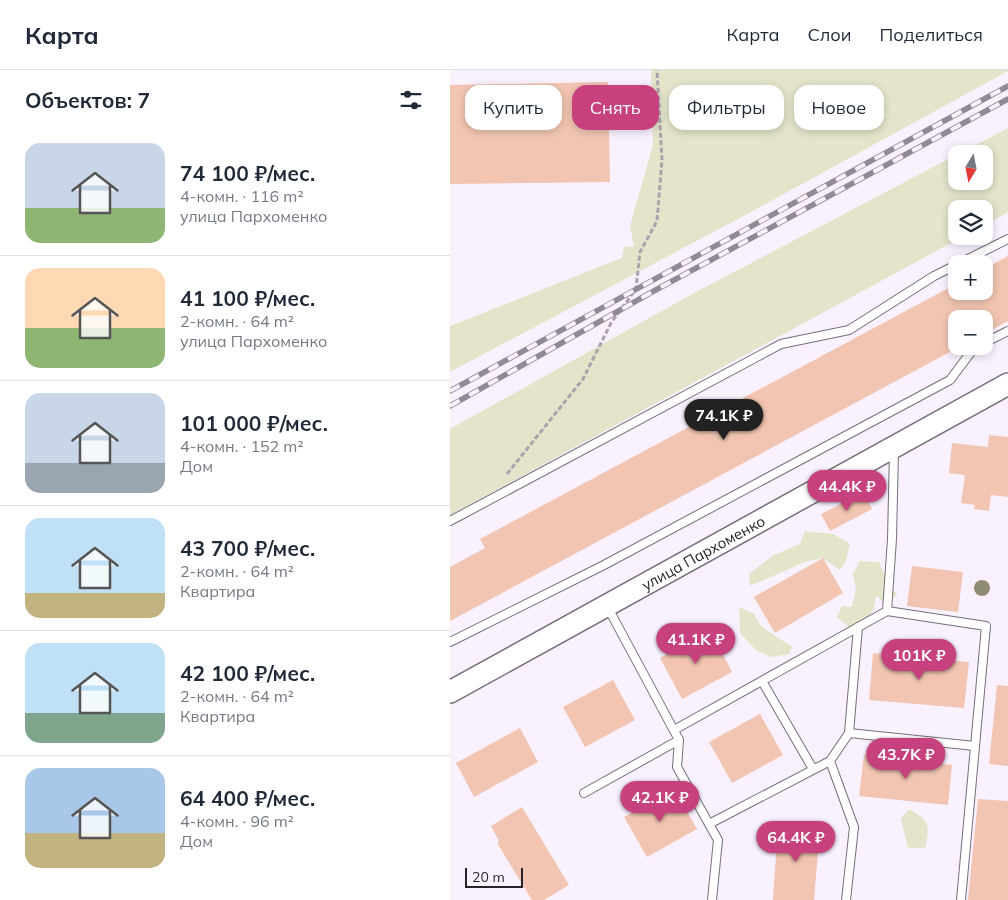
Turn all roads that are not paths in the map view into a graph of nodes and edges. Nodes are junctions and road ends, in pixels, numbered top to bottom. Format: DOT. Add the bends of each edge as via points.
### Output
graph roads {
  1 [pos="1008,239"];
  2 [pos="975,255"];
  3 [pos="948,269"];
  4 [pos="1008,331"];
  5 [pos="993,338"];
  6 [pos="969,355"];
  7 [pos="1008,384"];
  8 [pos="894,447"];
  9 [pos="450,521"];
  10 [pos="607,605"];
  11 [pos="887,611"];
  12 [pos="858,627"];
  13 [pos="450,642"];
  14 [pos="762,681"];
  15 [pos="450,692"];
  16 [pos="674,730"];
  17 [pos="849,733"];
  18 [pos="679,740"];
  19 [pos="975,746"];
  20 [pos="830,761"];
  21 [pos="813,770"];
  22 [pos="584,793"];
  23 [pos="709,824"];
  24 [pos="712,900"];
  25 [pos="846,900"];
  26 [pos="961,900"];
  1 -- 2 [label="lane"];
  3 -- 9 [label="lane" via="849,330 780,344"];
  4 -- 5 [label="lane"];
  6 -- 13 [label="lane" via="950,380 604,565"];
  7 -- 8 [label="main road, улица Пархоменко"];
  8 -- 10 [label="main road, улица Пархоменко"];
  8 -- 11 [label="lane"];
  10 -- 15 [label="main road, улица Пархоменко"];
  10 -- 16 [label="lane"];
  11 -- 12 [label="lane"];
  11 -- 19 [label="lane" via="986,626"];
  12 -- 14 [label="lane"];
  12 -- 17 [label="lane"];
  14 -- 16 [label="lane"];
  14 -- 21 [label="lane"];
  16 -- 18 [label="lane"];
  17 -- 19 [label="lane"];
  17 -- 20 [label="lane"];
  18 -- 22 [label="lane"];
  18 -- 23 [label="lane" via="677,767"];
  19 -- 26 [label="lane"];
  20 -- 21 [label="lane"];
  20 -- 25 [label="lane" via="854,827"];
  21 -- 23 [label="lane"];
  23 -- 24 [label="lane" via="718,840"];
}
